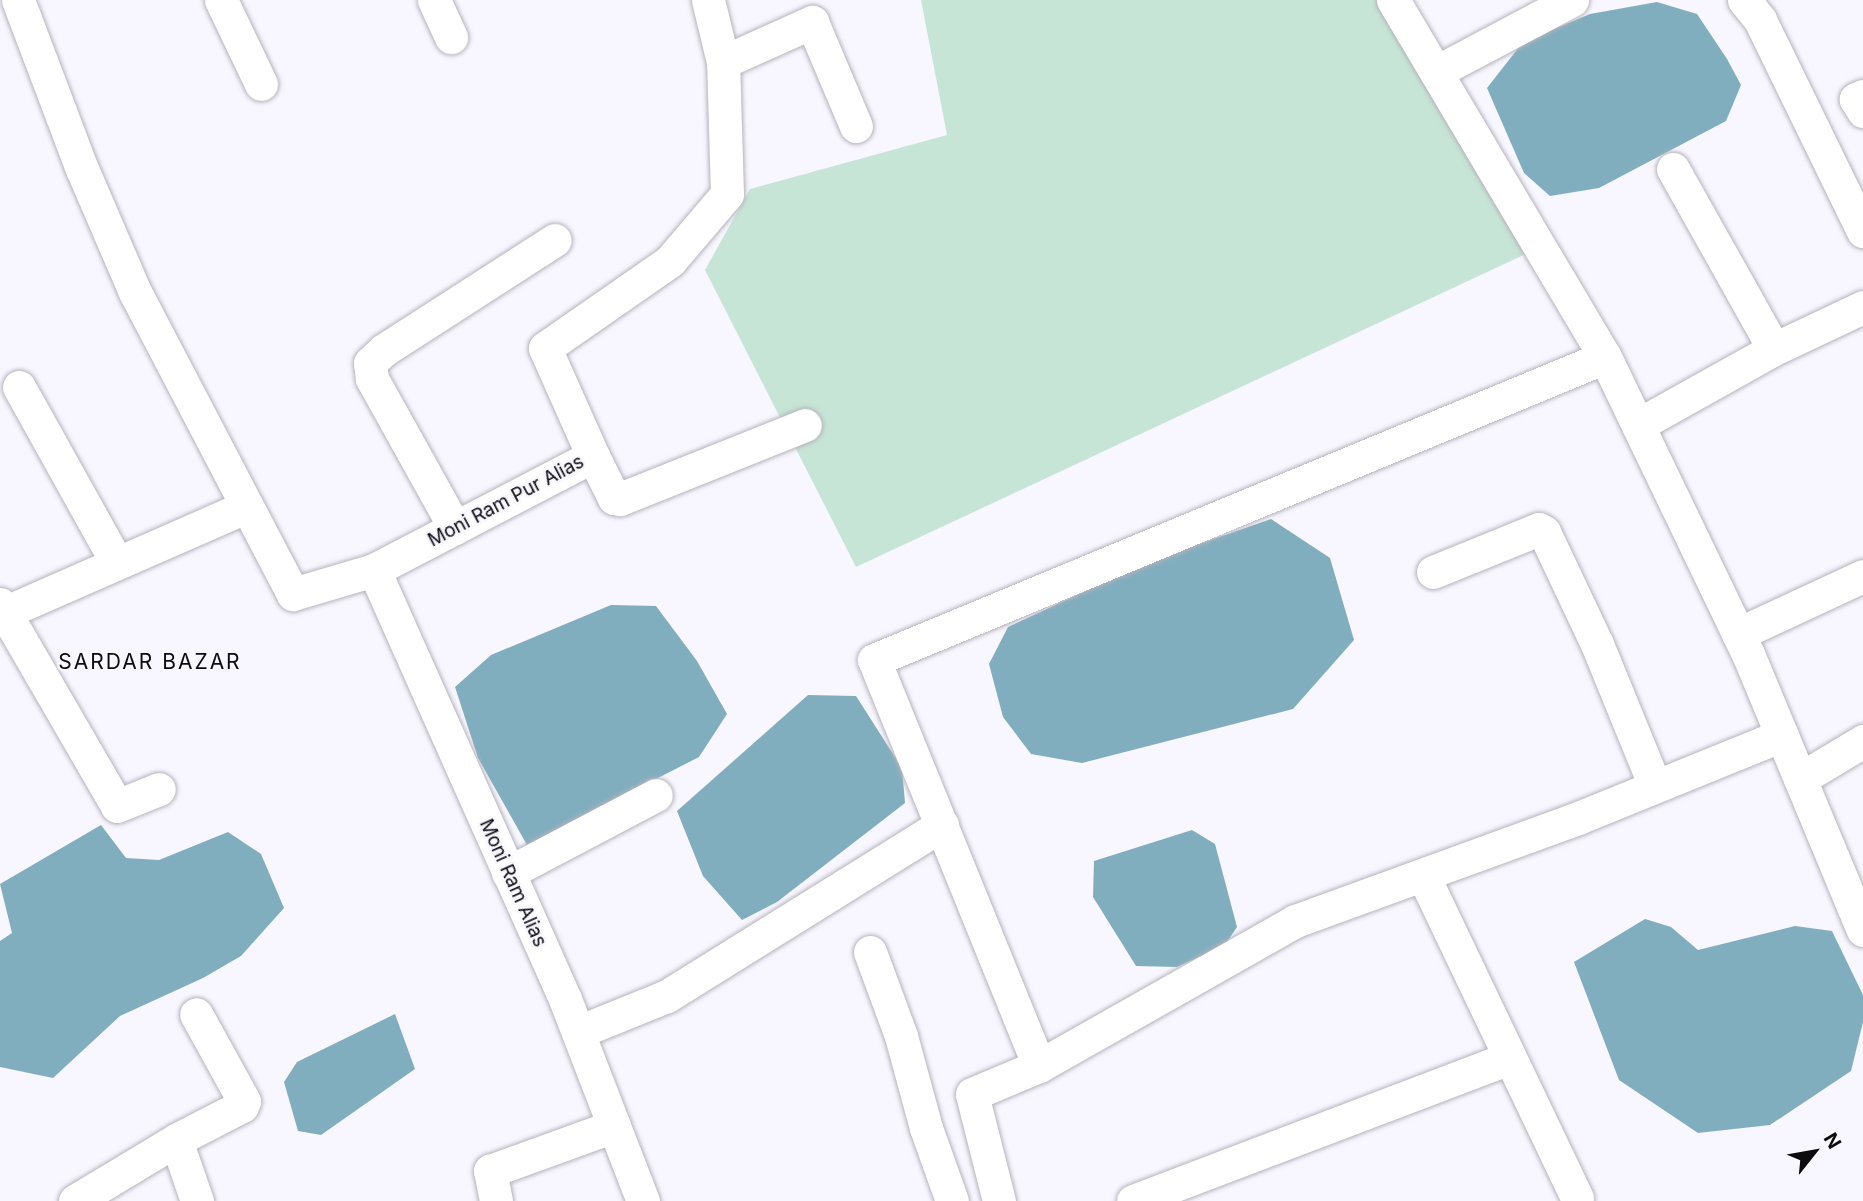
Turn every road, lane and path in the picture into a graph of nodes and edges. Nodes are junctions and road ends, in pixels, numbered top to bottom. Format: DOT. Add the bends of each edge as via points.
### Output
graph roads {
  1 [pos="18,0"];
  2 [pos="221,0"];
  3 [pos="434,0"];
  4 [pos="708,0"];
  5 [pos="1393,0"];
  6 [pos="1572,0"];
  7 [pos="1744,0"];
  8 [pos="451,37"];
  9 [pos="723,62"];
  10 [pos="1436,72"];
  11 [pos="261,84"];
  12 [pos="1863,96"];
  13 [pos="1863,111"];
  14 [pos="856,126"];
  15 [pos="1673,169"];
  16 [pos="1863,231"];
  17 [pos="555,240"];
  18 [pos="1863,307"];
  19 [pos="1774,349"];
  20 [pos="1605,357"];
  21 [pos="19,387"];
  22 [pos="805,425"];
  23 [pos="1638,425"];
  24 [pos="593,456"];
  25 [pos="247,506"];
  26 [pos="455,528"];
  27 [pos="117,563"];
  28 [pos="374,570"];
  29 [pos="1433,572"];
  30 [pos="1863,576"];
  31 [pos="3,608"];
  32 [pos="1738,634"];
  33 [pos="1782,734"];
  34 [pos="1863,741"];
  35 [pos="1800,779"];
  36 [pos="1655,786"];
  37 [pos="159,789"];
  38 [pos="656,795"];
  39 [pos="942,825"];
  40 [pos="509,873"];
  41 [pos="1423,875"];
  42 [pos="1863,930"];
  43 [pos="870,952"];
  44 [pos="196,1014"];
  45 [pos="578,1032"];
  46 [pos="1510,1058"];
  47 [pos="1039,1066"];
  48 [pos="614,1126"];
  49 [pos="176,1140"];
  50 [pos="1577,1198"];
  51 [pos="75,1201"];
  52 [pos="197,1201"];
  53 [pos="496,1201"];
  54 [pos="643,1201"];
  55 [pos="952,1201"];
  56 [pos="999,1201"];
  57 [pos="1133,1201"];
  1 -- 25 [label="street" via="135,292"];
  2 -- 11 [label="street"];
  3 -- 8 [label="street"];
  4 -- 9 [label="street, Moni Ram Pur Alias"];
  5 -- 10 [label="street"];
  6 -- 10 [label="street"];
  7 -- 16 [label="street" via="1760,20"];
  9 -- 14 [label="street" via="812,22"];
  9 -- 24 [label="street, Moni Ram Pur Alias" via="727,194 670,261 545,348"];
  10 -- 20 [label="street"];
  12 -- 13 [label="street" via="1857,99"];
  15 -- 19 [label="street"];
  17 -- 26 [label="street" via="370,363 372,379"];
  18 -- 19 [label="street"];
  19 -- 23 [label="street"];
  20 -- 23 [label="street"];
  20 -- 39 [label="street" via="874,660"];
  21 -- 27 [label="street"];
  22 -- 24 [label="street" via="620,499 614,498"];
  23 -- 32 [label="street"];
  24 -- 26 [label="street, Moni Ram Pur Alias"];
  25 -- 27 [label="street"];
  25 -- 28 [label="street, Moni Ram Pur Alias" via="293,594"];
  26 -- 28 [label="street, Moni Ram Pur Alias"];
  27 -- 31 [label="street"];
  28 -- 40 [label="street, Moni Ram Alias"];
  29 -- 36 [label="street" via="1539,529 1545,532"];
  30 -- 32 [label="street"];
  31 -- 37 [label="street" via="117,806"];
  32 -- 33 [label="street"];
  33 -- 35 [label="street"];
  33 -- 36 [label="street"];
  34 -- 35 [label="street"];
  35 -- 42 [label="street"];
  36 -- 41 [label="street"];
  38 -- 40 [label="street"];
  39 -- 45 [label="street" via="667,996"];
  39 -- 47 [label="street"];
  40 -- 45 [label="street, Moni Ram Alias"];
  41 -- 46 [label="street"];
  41 -- 47 [label="street" via="1295,921"];
  43 -- 55 [label="street"];
  44 -- 49 [label="street" via="244,1101 237,1110"];
  45 -- 48 [label="street, Moni Ram Alias"];
  46 -- 50 [label="street"];
  46 -- 57 [label="street"];
  47 -- 56 [label="street" via="972,1094"];
  48 -- 53 [label="street" via="490,1171"];
  48 -- 54 [label="street, Moni Ram Alias"];
  49 -- 51 [label="street"];
  49 -- 52 [label="street"];
}
